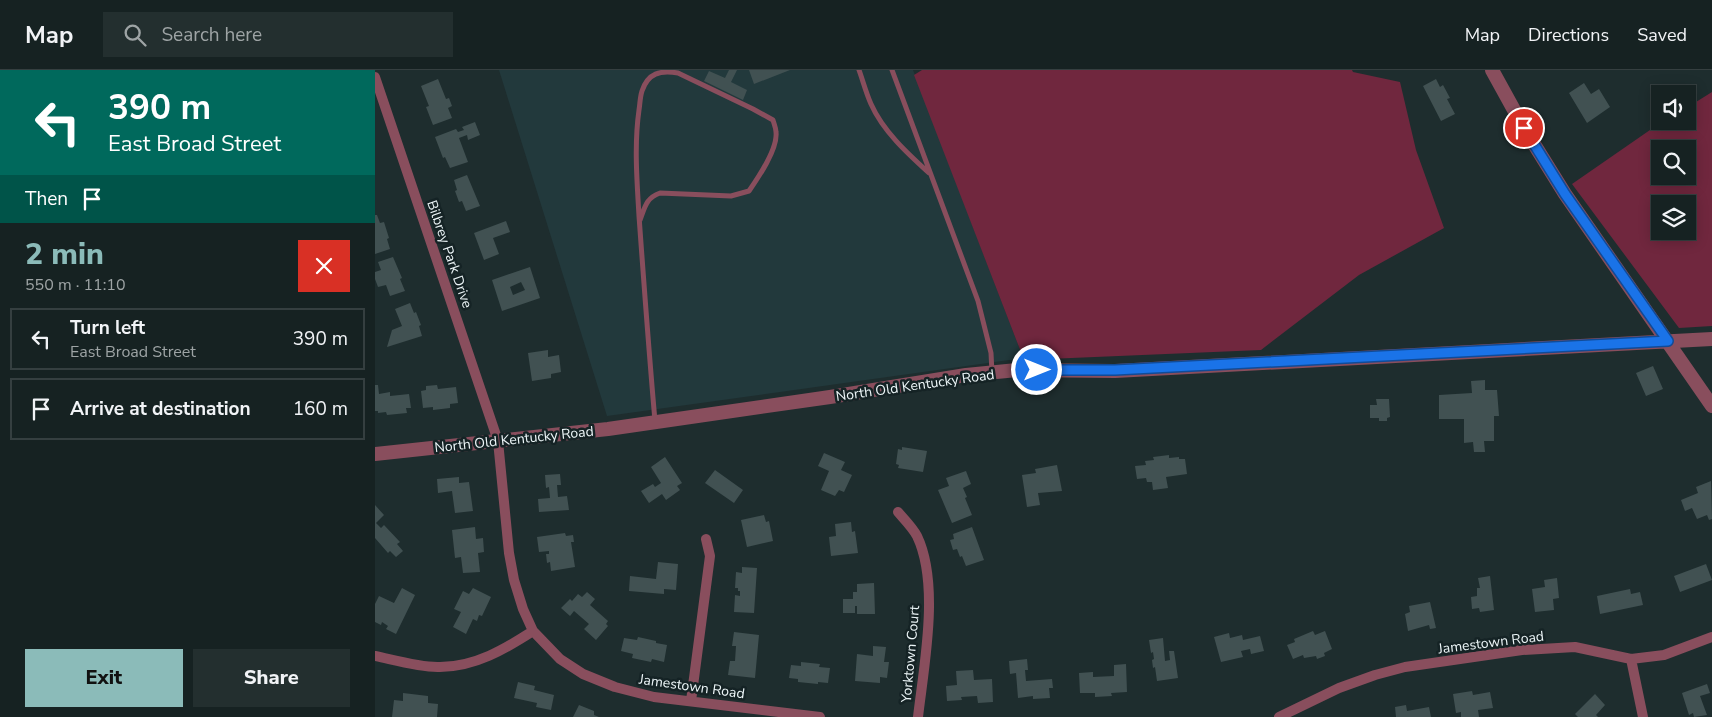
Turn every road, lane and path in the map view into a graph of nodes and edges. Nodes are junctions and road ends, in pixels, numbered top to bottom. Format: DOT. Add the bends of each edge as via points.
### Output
graph roads {
  1 [pos="859,70"];
  2 [pos="892,70"];
  3 [pos="1492,70"];
  4 [pos="375,76"];
  5 [pos="931,175"];
  6 [pos="640,220"];
  7 [pos="1712,338"];
  8 [pos="1668,341"];
  9 [pos="992,373"];
  10 [pos="1712,406"];
  11 [pos="655,422"];
  12 [pos="498,441"];
  13 [pos="375,454"];
  14 [pos="898,512"];
  15 [pos="706,539"];
  16 [pos="533,631"];
  17 [pos="1712,637"];
  18 [pos="375,656"];
  19 [pos="1631,659"];
  20 [pos="691,701"];
  21 [pos="820,717"];
  22 [pos="918,717"];
  23 [pos="1279,717"];
  24 [pos="1643,717"];
  1 -- 5 [label="lane" via="879,118 892,136"];
  2 -- 5 [label="lane"];
  3 -- 8 [label="street" via="1565,194"];
  4 -- 12 [label="street, Bilbrey Park Drive"];
  5 -- 9 [label="lane" via="978,301 991,353"];
  6 -- 6 [label="lane" via="636,129 642,91 652,75 665,71 678,73 773,120 777,134 773,147 749,191 731,196 660,193 651,196"];
  6 -- 11 [label="lane"];
  7 -- 8 [label="street, North Old Kentucky Road"];
  8 -- 9 [label="street, North Old Kentucky Road" via="1115,370"];
  8 -- 10 [label="street"];
  9 -- 11 [label="street, North Old Kentucky Road"];
  11 -- 12 [label="street, North Old Kentucky Road"];
  12 -- 13 [label="street, North Old Kentucky Road"];
  12 -- 16 [label="street, Jamestown Road" via="509,553 514,580"];
  14 -- 22 [label="street, Yorktown Court" via="917,535 926,562 928,628"];
  15 -- 20 [label="street" via="710,556"];
  16 -- 18 [label="street" via="505,649 477,661 440,668"];
  16 -- 20 [label="street, Jamestown Road" via="560,659 583,674 615,687 654,697"];
  17 -- 19 [label="street, Jamestown Road" via="1664,655"];
  19 -- 23 [label="street, Jamestown Road" via="1575,647 1523,650 1405,667 1339,688"];
  19 -- 24 [label="street"];
  20 -- 21 [label="street, Jamestown Road"];
}
